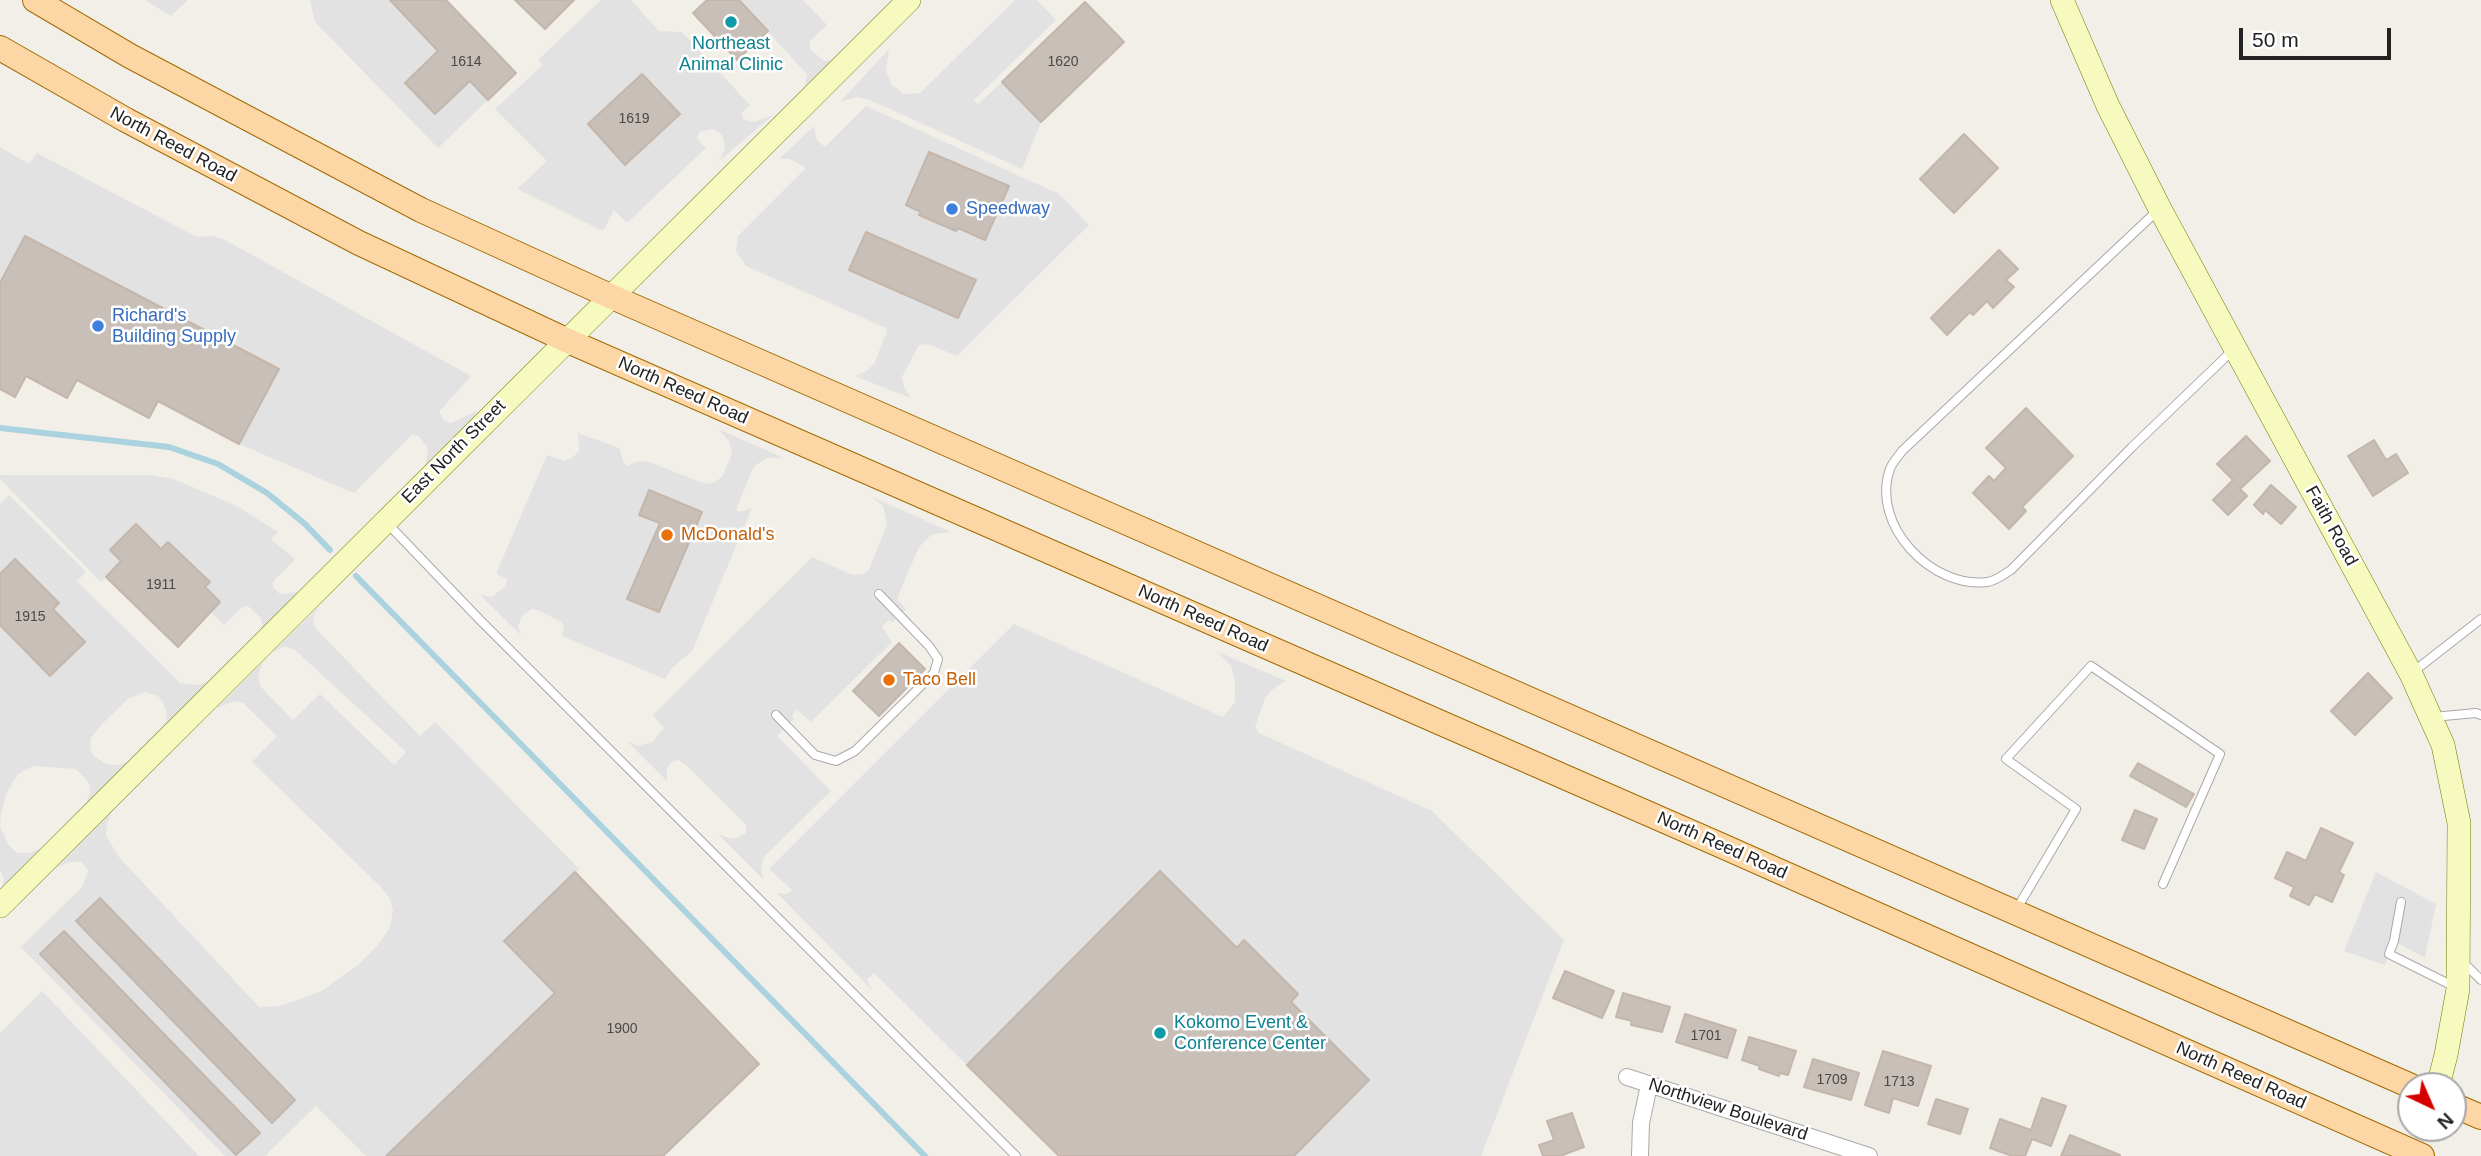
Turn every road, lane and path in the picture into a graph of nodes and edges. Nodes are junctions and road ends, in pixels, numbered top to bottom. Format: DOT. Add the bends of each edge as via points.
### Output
graph roads {
  1 [pos="35,0"];
  2 [pos="909,0"];
  3 [pos="2062,0"];
  4 [pos="0,48"];
  5 [pos="2160,209"];
  6 [pos="610,296"];
  7 [pos="566,340"];
  8 [pos="2234,349"];
  9 [pos="385,521"];
  10 [pos="879,594"];
  11 [pos="2481,619"];
  12 [pos="2411,674"];
  13 [pos="776,715"];
  14 [pos="2481,715"];
  15 [pos="2430,717"];
  16 [pos="2163,884"];
  17 [pos="2401,902"];
  18 [pos="0,906"];
  19 [pos="2014,912"];
  20 [pos="2459,958"];
  21 [pos="2481,980"];
  22 [pos="2458,989"];
  23 [pos="2442,1072"];
  24 [pos="1627,1077"];
  25 [pos="2397,1080"];
  26 [pos="1649,1085"];
  27 [pos="1016,1156"];
  28 [pos="1640,1156"];
  29 [pos="1870,1156"];
  30 [pos="2422,1156"];
  1 -- 6 [label="main road" via="130,56 421,210"];
  2 -- 6 [label="street, East North Street"];
  3 -- 5 [label="street, Faith Road"];
  4 -- 7 [label="main road, North Reed Road" via="359,243"];
  5 -- 8 [label="street, Faith Road"];
  5 -- 8 [label="lane" via="1902,451 1888,480 1890,517 1918,558 1932,568 1966,582 1990,582 2011,570"];
  6 -- 7 [label="street, East North Street"];
  6 -- 19 [label="main road"];
  7 -- 9 [label="street, East North Street"];
  7 -- 30 [label="main road, North Reed Road"];
  8 -- 12 [label="street, Faith Road"];
  9 -- 18 [label="street, East North Street"];
  9 -- 27 [label="lane"];
  10 -- 13 [label="lane" via="929,646 938,659 934,673 855,751 836,761 815,755"];
  11 -- 12 [label="lane"];
  12 -- 15 [label="street, Faith Road"];
  14 -- 15 [label="lane"];
  15 -- 20 [label="street, Faith Road" via="2443,745 2459,823"];
  16 -- 19 [label="lane" via="2220,754 2091,666 2006,759 2076,809"];
  17 -- 22 [label="lane" via="2389,954"];
  19 -- 25 [label="main road"];
  20 -- 21 [label="lane"];
  20 -- 22 [label="street, Faith Road"];
  22 -- 23 [label="street, Faith Road"];
  24 -- 26 [label="street, Northview Boulevard"];
  26 -- 28 [label="street"];
  26 -- 29 [label="street, Northview Boulevard"];
}
